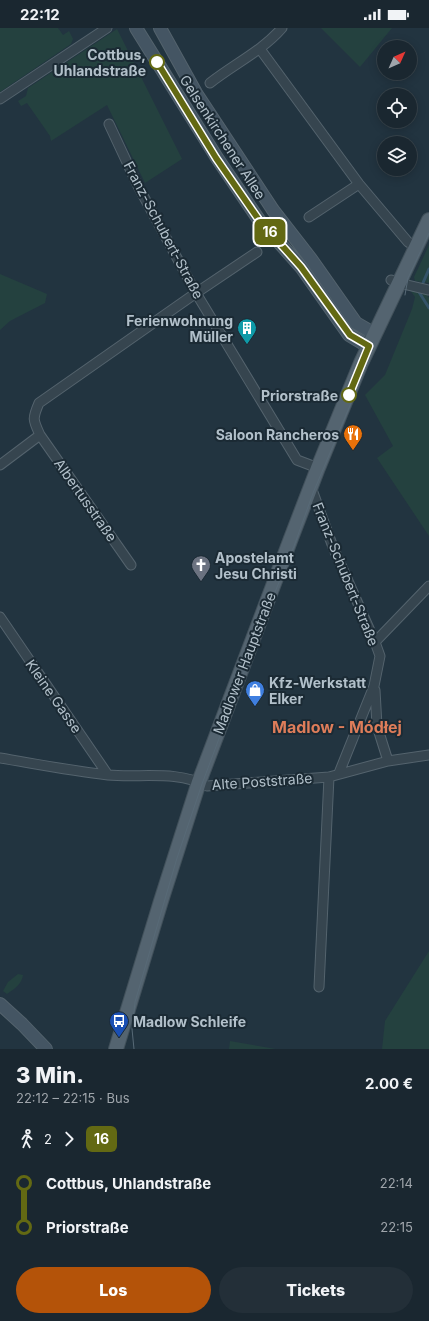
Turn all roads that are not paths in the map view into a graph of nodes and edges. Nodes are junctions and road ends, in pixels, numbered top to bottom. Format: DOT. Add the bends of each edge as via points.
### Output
graph roads {
  1 [pos="107,28"];
  2 [pos="136,28"];
  3 [pos="160,28"];
  4 [pos="282,28"];
  5 [pos="260,50"];
  6 [pos="210,83"];
  7 [pos="0,99"];
  8 [pos="110,124"];
  9 [pos="359,184"];
  10 [pos="309,217"];
  11 [pos="429,220"];
  12 [pos="416,247"];
  13 [pos="257,252"];
  14 [pos="400,283"];
  15 [pos="428,290"];
  16 [pos="196,293"];
  17 [pos="372,340"];
  18 [pos="40,435"];
  19 [pos="0,465"];
  20 [pos="318,468"];
  21 [pos="311,487"];
  22 [pos="131,565"];
  23 [pos="429,586"];
  24 [pos="0,617"];
  25 [pos="375,642"];
  26 [pos="374,686"];
  27 [pos="429,755"];
  28 [pos="0,758"];
  29 [pos="388,761"];
  30 [pos="339,773"];
  31 [pos="108,775"];
  32 [pos="329,776"];
  33 [pos="200,782"];
  34 [pos="320,987"];
  35 [pos="0,1004"];
  36 [pos="46,1049"];
  37 [pos="116,1049"];
  1 -- 7 [label="street"];
  2 -- 17 [label="main road, Gelsenkirchener Allee" via="216,158 259,220 301,267 350,335"];
  3 -- 17 [label="main road, Gelsenkirchener Allee" via="196,93 274,210 356,323"];
  4 -- 5 [label="street"];
  5 -- 6 [label="street"];
  5 -- 9 [label="street"];
  8 -- 16 [label="street, Franz-Schubert-Straße" via="138,186"];
  9 -- 10 [label="street"];
  9 -- 12 [label="street" via="408,242"];
  11 -- 12 [label="main road, Madlower Hauptstraße"];
  12 -- 14 [label="main road, Madlower Hauptstraße"];
  13 -- 16 [label="street, Albertusstraße"];
  14 -- 15 [label="street"];
  14 -- 17 [label="main road, Madlower Hauptstraße"];
  16 -- 18 [label="street, Albertusstraße" via="39,403 33,415"];
  16 -- 20 [label="street, Franz-Schubert-Straße" via="297,460"];
  17 -- 20 [label="main road, Madlower Hauptstraße"];
  18 -- 19 [label="street"];
  18 -- 22 [label="street, Albertusstraße"];
  20 -- 21 [label="main road, Madlower Hauptstraße"];
  21 -- 25 [label="street, Franz-Schubert-Straße" via="332,548"];
  21 -- 33 [label="main road, Madlower Hauptstraße"];
  23 -- 25 [label="street"];
  24 -- 31 [label="street, Kleine Gasse"];
  25 -- 26 [label="street, Franz-Schubert-Straße" via="380,656"];
  26 -- 29 [label="street, Franz-Schubert-Straße" via="377,726"];
  26 -- 30 [label="street, Franz-Schubert-Straße"];
  27 -- 29 [label="street, Alte Poststraße"];
  28 -- 31 [label="street, Alte Poststraße"];
  29 -- 30 [label="street, Alte Poststraße"];
  30 -- 32 [label="street, Alte Poststraße"];
  31 -- 33 [label="street, Alte Poststraße" via="179,776"];
  32 -- 33 [label="street, Alte Poststraße" via="230,785 207,786"];
  32 -- 34 [label="street"];
  33 -- 37 [label="main road, Madlower Hauptstraße"];
  35 -- 36 [label="main road"];
}
